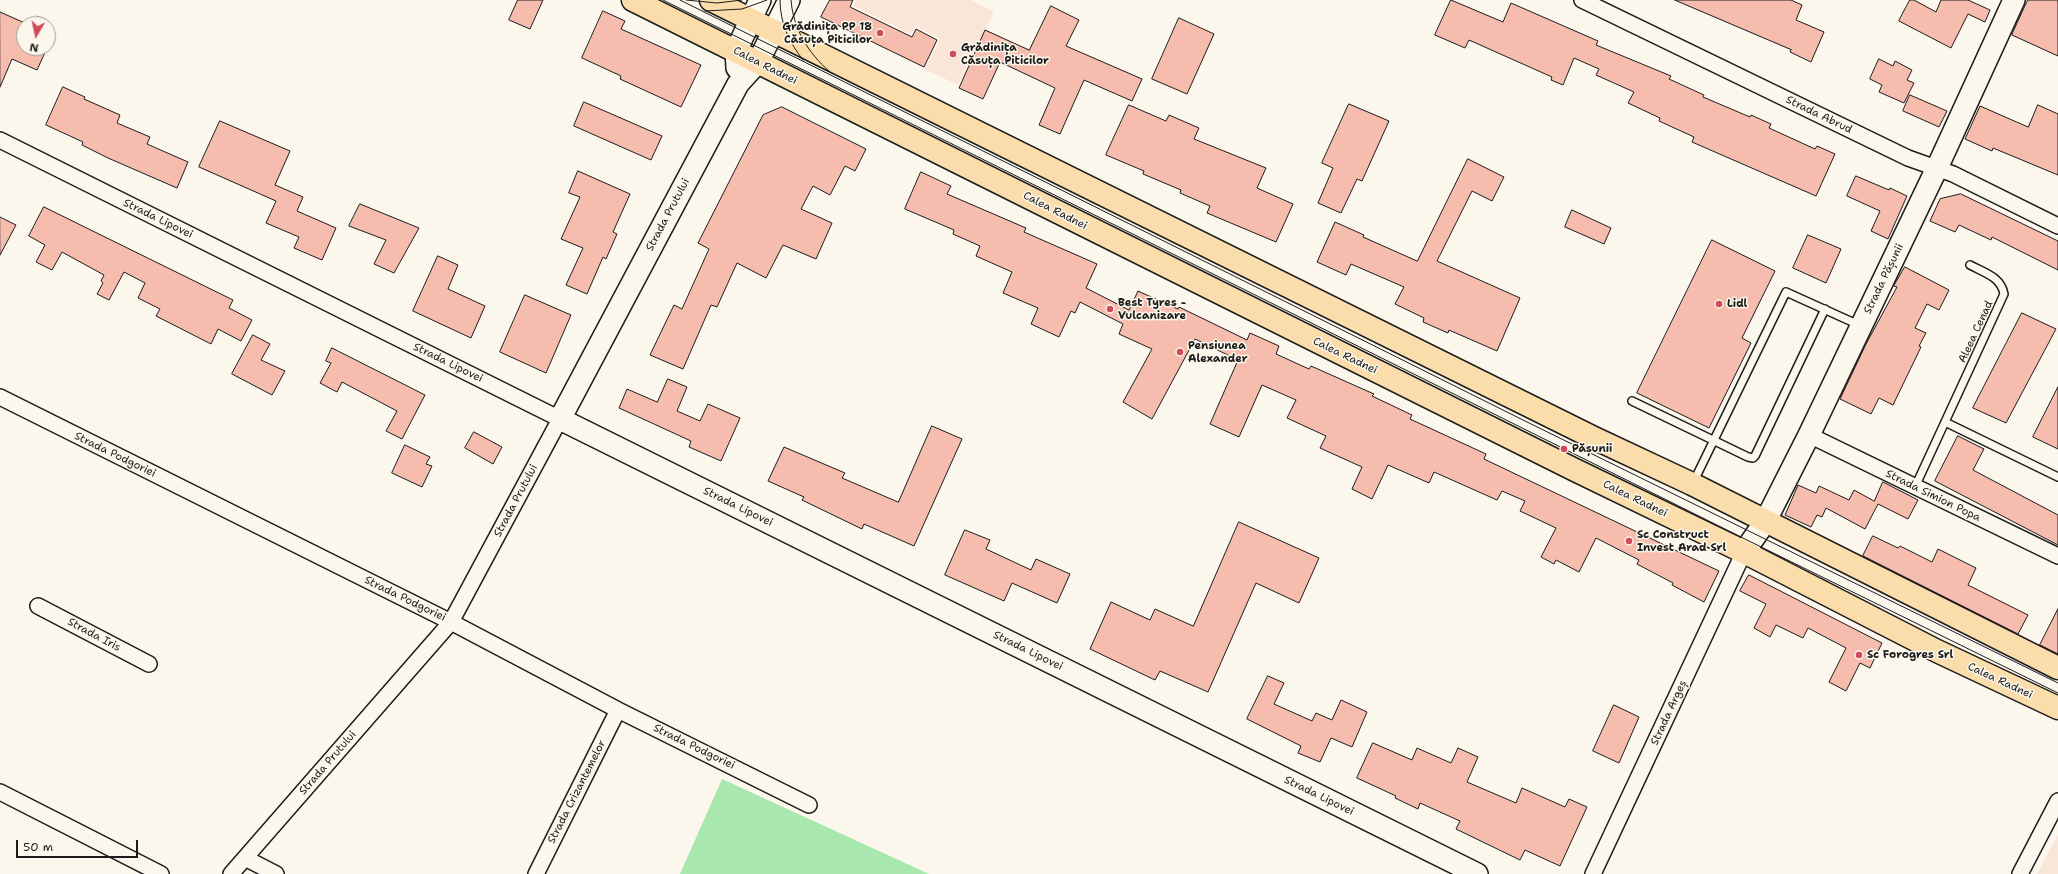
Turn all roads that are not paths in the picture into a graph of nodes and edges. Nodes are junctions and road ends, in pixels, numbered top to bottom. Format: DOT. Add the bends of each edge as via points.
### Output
graph roads {
  1 [pos="633,0"];
  2 [pos="711,0"];
  3 [pos="789,0"];
  4 [pos="1582,0"];
  5 [pos="2014,0"];
  6 [pos="755,10"];
  7 [pos="774,31"];
  8 [pos="736,51"];
  9 [pos="758,62"];
  10 [pos="738,84"];
  11 [pos="0,140"];
  12 [pos="1937,168"];
  13 [pos="2058,226"];
  14 [pos="1970,265"];
  15 [pos="1825,309"];
  16 [pos="1861,326"];
  17 [pos="0,397"];
  18 [pos="1632,401"];
  19 [pos="560,419"];
  20 [pos="1945,422"];
  21 [pos="1809,435"];
  22 [pos="1714,441"];
  23 [pos="2058,477"];
  24 [pos="1692,484"];
  25 [pos="1915,487"];
  26 [pos="1765,522"];
  27 [pos="1744,552"];
  28 [pos="2058,556"];
  29 [pos="38,606"];
  30 [pos="451,622"];
  31 [pos="149,664"];
  32 [pos="2058,668"];
  33 [pos="2058,708"];
  34 [pos="618,710"];
  35 [pos="0,792"];
  36 [pos="2058,802"];
  37 [pos="809,805"];
  38 [pos="245,858"];
  39 [pos="160,874"];
  40 [pos="230,874"];
  41 [pos="276,874"];
  42 [pos="536,874"];
  43 [pos="1477,874"];
  44 [pos="1593,874"];
  45 [pos="2020,874"];
  1 -- 8 [label="main road, Calea Radnei"];
  2 -- 6 [label="main road"];
  3 -- 7 [label="street, Strada Prutului"];
  4 -- 12 [label="street, Strada Abrud" via="1908,158"];
  5 -- 12 [label="street, Strada Pășunii"];
  6 -- 7 [label="main road"];
  6 -- 8 [label="street"];
  7 -- 9 [label="street, Strada Prutului"];
  7 -- 24 [label="main road" via="1551,417"];
  8 -- 9 [label="main road, Calea Radnei"];
  8 -- 10 [label="street"];
  9 -- 10 [label="street, Strada Prutului"];
  9 -- 27 [label="main road, Calea Radnei" via="1568,467"];
  10 -- 19 [label="street, Strada Prutului"];
  11 -- 19 [label="street, Strada Lipovei"];
  12 -- 13 [label="street, Strada Abrud"];
  12 -- 16 [label="street, Strada Pășunii"];
  14 -- 20 [label="lane, Aleea Cenad" via="1997,279 2003,286 2004,294"];
  15 -- 16 [label="lane"];
  15 -- 22 [label="lane" via="1756,456 1748,457"];
  15 -- 22 [label="lane" via="1790,292 1783,294"];
  16 -- 21 [label="street, Strada Pășunii"];
  17 -- 30 [label="street, Strada Podgoriei"];
  18 -- 22 [label="lane"];
  19 -- 30 [label="street, Strada Prutului"];
  19 -- 43 [label="street, Strada Lipovei"];
  20 -- 23 [label="lane"];
  20 -- 25 [label="lane, Aleea Cenad"];
  21 -- 25 [label="street, Strada Simion Popa"];
  21 -- 26 [label="street, Strada Pășunii"];
  22 -- 24 [label="lane"];
  24 -- 26 [label="main road"];
  25 -- 28 [label="street, Strada Simion Popa"];
  26 -- 27 [label="street, Strada Pășunii"];
  26 -- 32 [label="main road"];
  27 -- 33 [label="main road, Calea Radnei" via="1936,651"];
  27 -- 44 [label="street, Strada Argeș"];
  29 -- 31 [label="street, Strada Iris"];
  30 -- 34 [label="street, Strada Podgoriei"];
  30 -- 38 [label="street, Strada Prutului"];
  34 -- 37 [label="street, Strada Podgoriei"];
  34 -- 42 [label="street, Strada Crizantemelor"];
  35 -- 39 [label="street"];
  36 -- 45 [label="street"];
  38 -- 40 [label="street, Strada Prutului"];
  38 -- 41 [label="street"];
}
